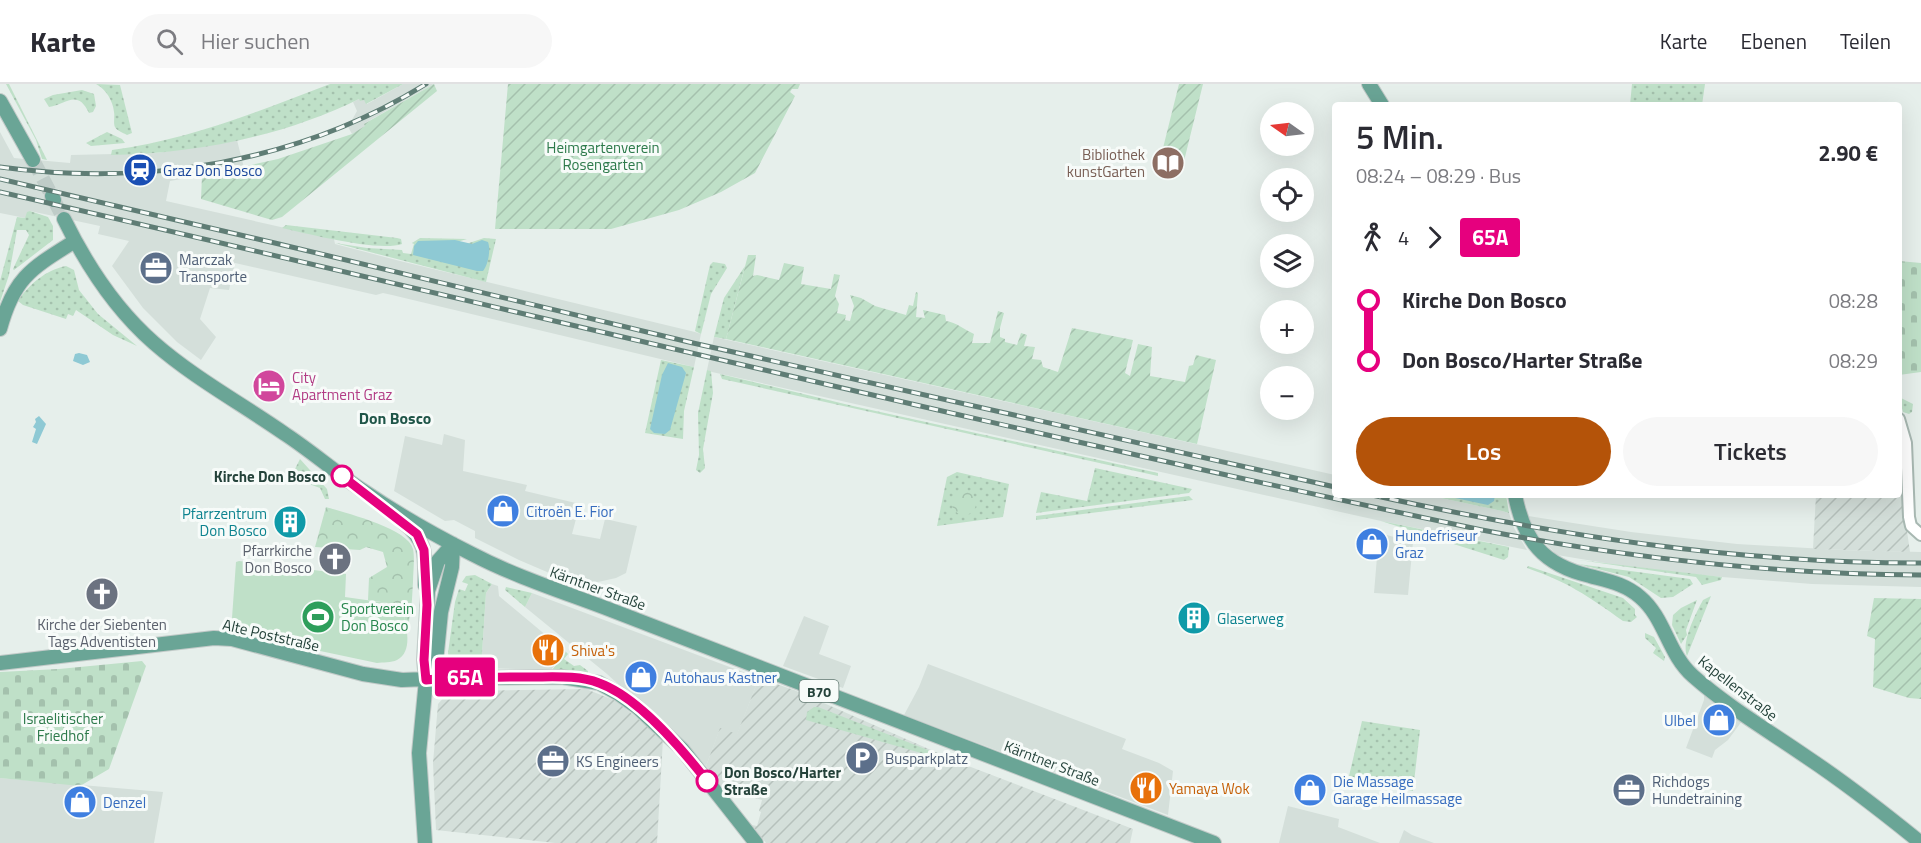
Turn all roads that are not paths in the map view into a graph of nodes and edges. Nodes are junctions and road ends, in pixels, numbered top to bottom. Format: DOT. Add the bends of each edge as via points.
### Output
graph roads {
  1 [pos="1369,84"];
  2 [pos="0,101"];
  3 [pos="1380,102"];
  4 [pos="33,160"];
  5 [pos="64,219"];
  6 [pos="75,241"];
  7 [pos="0,329"];
  8 [pos="1902,429"];
  9 [pos="363,491"];
  10 [pos="1516,498"];
  11 [pos="1921,535"];
  12 [pos="453,544"];
  13 [pos="427,605"];
  14 [pos="0,663"];
  15 [pos="426,680"];
  16 [pos="425,843"];
  17 [pos="756,843"];
  18 [pos="1214,843"];
  19 [pos="1921,843"];
  1 -- 3 [label="main road"];
  2 -- 4 [label="main road"];
  5 -- 6 [label="main road, Kärntner Straße / B70"];
  6 -- 7 [label="main road" via="22,280 6,307"];
  6 -- 9 [label="main road, Kärntner Straße / B70" via="110,297 154,343"];
  8 -- 11 [label="street" via="1909,517 1911,526"];
  9 -- 12 [label="main road, Kärntner Straße / B70"];
  9 -- 13 [label="main road" via="417,534 425,556"];
  10 -- 19 [label="main road, Kapellenstraße" via="1525,530 1544,555 1568,570 1616,583 1637,594 1651,608 1692,675"];
  12 -- 13 [label="main road" via="438,561 431,577"];
  12 -- 15 [label="main road" via="435,662"];
  12 -- 18 [label="main road, Kärntner Straße / B70" via="535,583"];
  13 -- 15 [label="main road"];
  14 -- 15 [label="main road, Alte Poststraße" via="214,638 232,639 363,674"];
  15 -- 16 [label="main road" via="419,753"];
  15 -- 17 [label="main road, Alte Poststraße" via="562,677 599,683 637,707 682,749"];
}
